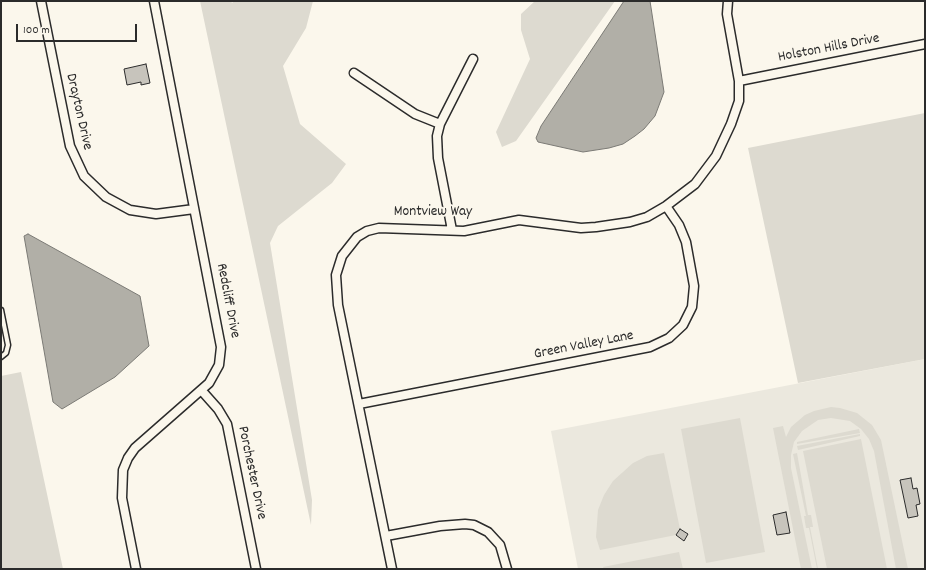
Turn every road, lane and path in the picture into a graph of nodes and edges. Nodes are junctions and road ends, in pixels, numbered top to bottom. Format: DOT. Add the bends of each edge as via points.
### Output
graph roads {
  1 [pos="41,1"];
  2 [pos="154,1"];
  3 [pos="728,1"];
  4 [pos="925,44"];
  5 [pos="474,59"];
  6 [pos="354,73"];
  7 [pos="739,81"];
  8 [pos="440,124"];
  9 [pos="666,206"];
  10 [pos="194,209"];
  11 [pos="452,230"];
  12 [pos="1,310"];
  13 [pos="1,357"];
  14 [pos="202,391"];
  15 [pos="359,404"];
  16 [pos="386,536"];
  17 [pos="136,569"];
  18 [pos="256,569"];
  19 [pos="392,569"];
  20 [pos="507,569"];
  1 -- 10 [label="street, Drayton Drive" via="70,146 84,176 106,197 130,210 156,214"];
  2 -- 10 [label="street, Redcliff Drive"];
  3 -- 7 [label="street, Montview Way" via="727,14"];
  4 -- 7 [label="street, Holston Hills Drive"];
  5 -- 8 [label="street"];
  6 -- 8 [label="street" via="415,114"];
  7 -- 9 [label="street, Montview Way" via="739,101 716,156 695,184"];
  8 -- 11 [label="street" via="436,147"];
  9 -- 11 [label="street, Montview Way" via="647,217 609,226 581,228 519,220 464,231"];
  9 -- 15 [label="street, Green Valley Lane" via="679,225 686,242 694,286 692,307 683,325 668,338 650,347"];
  10 -- 14 [label="street, Redcliff Drive" via="221,347 217,369"];
  11 -- 15 [label="street, Montview Way" via="379,228 357,237 342,256 336,275 338,306"];
  12 -- 13 [label="lane" via="8,345 6,353"];
  14 -- 17 [label="street, Redcliff Drive" via="136,448 123,470 122,498"];
  14 -- 18 [label="street, Porchester Drive" via="227,424"];
  15 -- 16 [label="street, Montview Way"];
  16 -- 19 [label="street, Montview Way"];
  16 -- 20 [label="street" via="440,526 474,525 488,532 500,545"];
}
